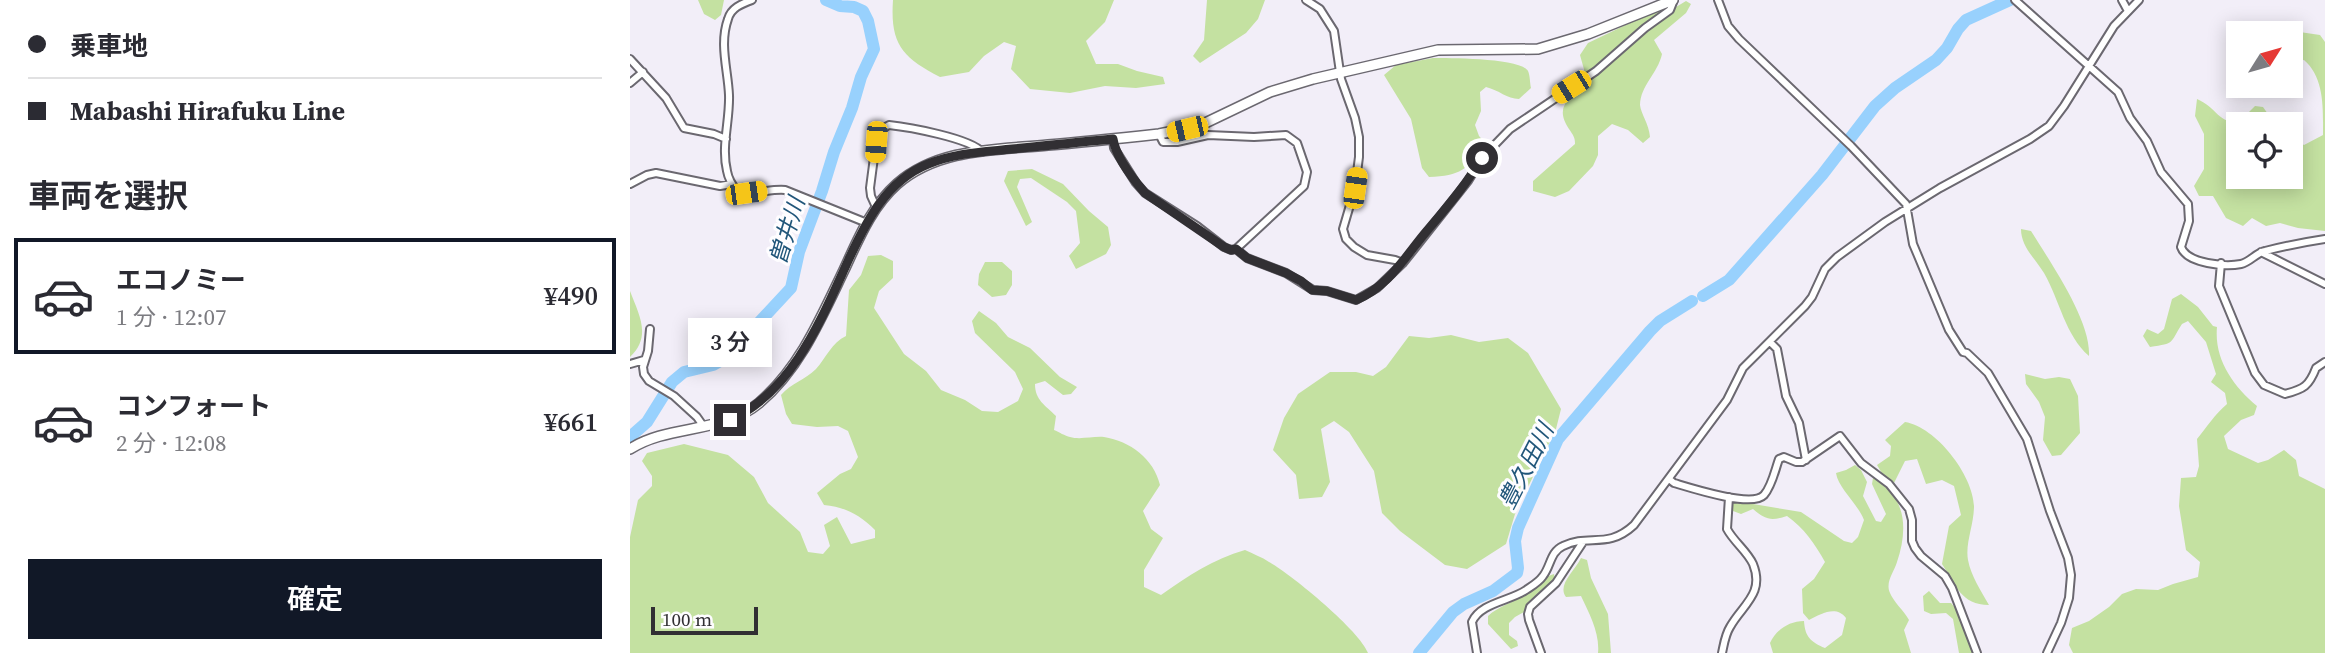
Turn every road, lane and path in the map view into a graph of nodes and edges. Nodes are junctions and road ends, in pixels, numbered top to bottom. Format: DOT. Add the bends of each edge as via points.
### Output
graph roads {
  1 [pos="751,0"];
  2 [pos="1306,0"];
  3 [pos="1673,0"];
  4 [pos="1718,0"];
  5 [pos="2016,0"];
  6 [pos="2122,0"];
  7 [pos="2139,0"];
  8 [pos="2128,11"];
  9 [pos="630,60"];
  10 [pos="2088,66"];
  11 [pos="643,72"];
  12 [pos="1340,72"];
  13 [pos="630,83"];
  14 [pos="1159,134"];
  15 [pos="726,139"];
  16 [pos="1113,139"];
  17 [pos="982,152"];
  18 [pos="631,180"];
  19 [pos="732,184"];
  20 [pos="876,207"];
  21 [pos="1907,209"];
  22 [pos="867,223"];
  23 [pos="2325,239"];
  24 [pos="1236,249"];
  25 [pos="2261,252"];
  26 [pos="2221,263"];
  27 [pos="1403,264"];
  28 [pos="2325,284"];
  29 [pos="650,330"];
  30 [pos="1770,342"];
  31 [pos="644,360"];
  32 [pos="2325,362"];
  33 [pos="630,364"];
  34 [pos="704,427"];
  35 [pos="630,449"];
  36 [pos="1806,460"];
  37 [pos="1669,479"];
  38 [pos="1729,497"];
  39 [pos="1583,542"];
  40 [pos="1477,653"];
  41 [pos="1541,653"];
  42 [pos="1722,653"];
  43 [pos="1977,653"];
  44 [pos="2047,653"];
  1 -- 15 [label="street" via="734,9 725,31"];
  2 -- 12 [label="street" via="1330,22"];
  3 -- 12 [label="main road" via="1538,49 1438,50"];
  3 -- 27 [label="street" via="1670,9 1596,71 1493,145"];
  4 -- 21 [label="street" via="1728,26 1902,198"];
  5 -- 10 [label="street"];
  6 -- 8 [label="street"];
  7 -- 8 [label="street"];
  8 -- 10 [label="street"];
  9 -- 11 [label="street"];
  10 -- 21 [label="street" via="2049,126"];
  10 -- 26 [label="street" via="2118,92 2161,172 2188,204 2183,253 2197,261"];
  11 -- 13 [label="street"];
  11 -- 15 [label="street" via="684,128"];
  12 -- 14 [label="main road" via="1270,92 1199,126"];
  12 -- 27 [label="street" via="1359,137 1355,188 1343,229 1346,239 1367,255"];
  14 -- 16 [label="main road"];
  14 -- 24 [label="street" via="1163,142 1208,135 1286,135 1297,143 1307,172 1304,186"];
  15 -- 19 [label="street"];
  16 -- 17 [label="main road"];
  16 -- 24 [label="street" via="1114,148 1145,193 1224,247"];
  17 -- 20 [label="main road" via="921,167"];
  17 -- 20 [label="street" via="960,140 889,125 876,142 870,188"];
  18 -- 19 [label="street" via="656,173 720,186"];
  19 -- 22 [label="street" via="746,193 785,190"];
  20 -- 22 [label="main road"];
  21 -- 30 [label="street" via="1830,262 1812,297"];
  21 -- 44 [label="street" via="1913,244 1949,330 1963,352 1988,373 2027,439 2068,558 2069,598"];
  22 -- 34 [label="main road" via="812,338 783,378 744,413"];
  23 -- 25 [label="street"];
  24 -- 27 [label="street" via="1312,290 1356,300"];
  25 -- 26 [label="street" via="2245,263"];
  25 -- 28 [label="street"];
  26 -- 32 [label="street" via="2219,286 2264,385 2285,394 2301,389"];
  29 -- 31 [label="street"];
  30 -- 36 [label="street" via="1777,349"];
  30 -- 37 [label="street" via="1743,368 1727,400"];
  31 -- 33 [label="street"];
  31 -- 34 [label="street" via="649,381"];
  34 -- 35 [label="main road"];
  36 -- 38 [label="street" via="1779,459 1764,496"];
  36 -- 43 [label="street" via="1840,436 1866,468 1896,492 1911,514 1915,548 1945,576"];
  37 -- 38 [label="street"];
  37 -- 39 [label="street" via="1626,533"];
  38 -- 42 [label="street" via="1727,529 1755,568 1756,589 1730,626"];
  39 -- 40 [label="street" via="1564,545 1543,577 1479,612 1472,622"];
  39 -- 41 [label="street" via="1556,583 1530,607 1529,620"];
}
